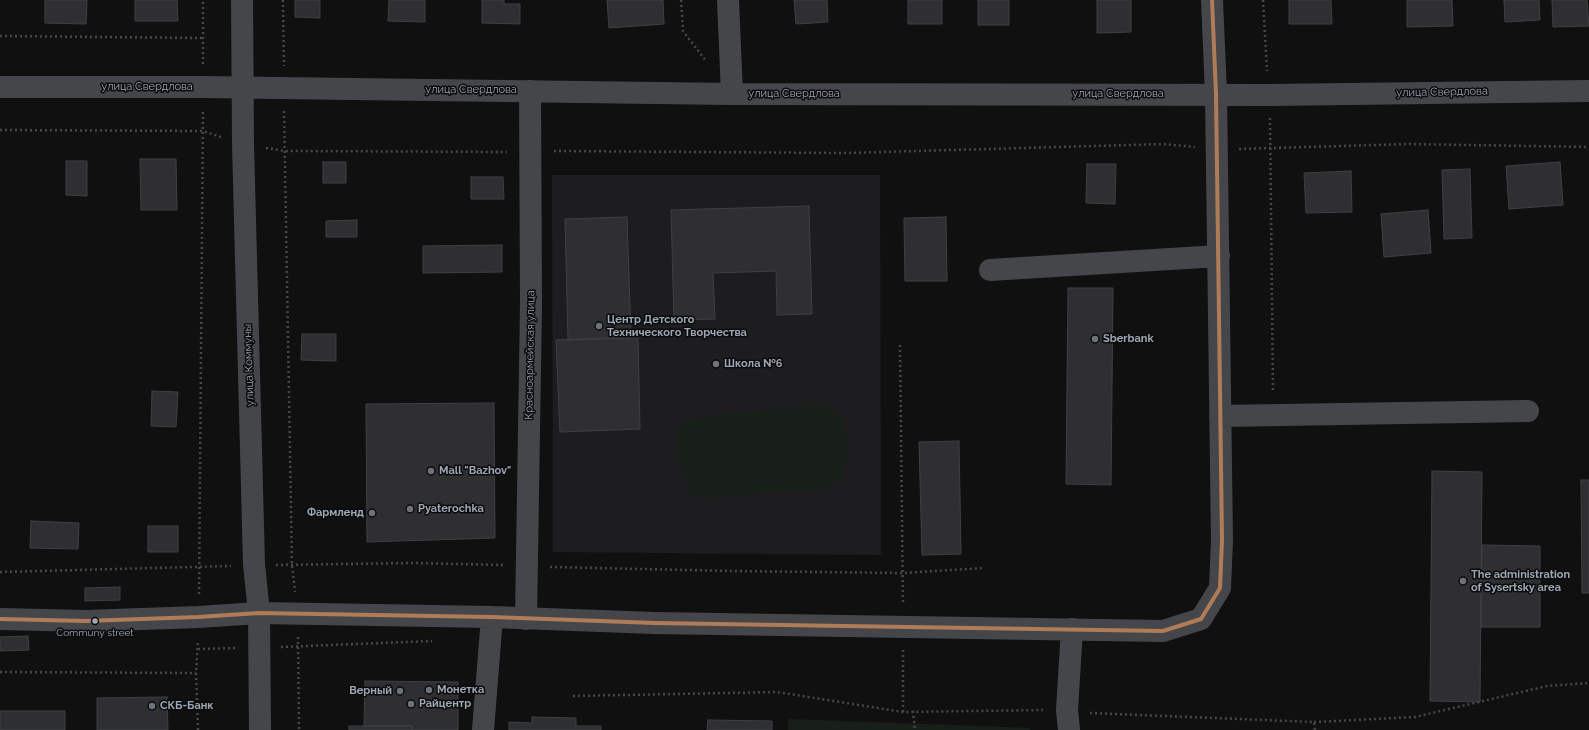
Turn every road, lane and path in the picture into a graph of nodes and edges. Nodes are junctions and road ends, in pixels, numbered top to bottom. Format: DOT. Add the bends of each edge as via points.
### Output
graph roads {
  1 [pos="204,0"];
  2 [pos="242,0"];
  3 [pos="283,0"];
  4 [pos="681,0"];
  5 [pos="728,0"];
  6 [pos="1212,0"];
  7 [pos="0,36"];
  8 [pos="204,38"];
  9 [pos="710,66"];
  10 [pos="0,87"];
  11 [pos="203,87"];
  12 [pos="242,88"];
  13 [pos="284,89"];
  14 [pos="530,91"];
  15 [pos="1589,91"];
  16 [pos="732,94"];
  17 [pos="1216,94"];
  18 [pos="0,130"];
  19 [pos="203,131"];
  20 [pos="243,144"];
  21 [pos="1271,147"];
  22 [pos="1589,147"];
  23 [pos="1217,150"];
  24 [pos="285,151"];
  25 [pos="531,152"];
  26 [pos="1219,256"];
  27 [pos="990,270"];
  28 [pos="900,345"];
  29 [pos="1528,410"];
  30 [pos="1274,414"];
  31 [pos="1220,416"];
  32 [pos="254,564"];
  33 [pos="292,565"];
  34 [pos="527,566"];
  35 [pos="200,568"];
  36 [pos="984,568"];
  37 [pos="0,572"];
  38 [pos="902,573"];
  39 [pos="259,613"];
  40 [pos="297,614"];
  41 [pos="198,617"];
  42 [pos="492,617"];
  43 [pos="0,619"];
  44 [pos="526,619"];
  45 [pos="902,627"];
  46 [pos="1072,629"];
  47 [pos="437,641"];
  48 [pos="258,647"];
  49 [pos="298,647"];
  50 [pos="198,649"];
  51 [pos="0,672"];
  52 [pos="196,673"];
  53 [pos="1589,683"];
  54 [pos="777,692"];
  55 [pos="574,696"];
  56 [pos="913,711"];
  57 [pos="903,712"];
  58 [pos="1314,722"];
  59 [pos="198,730"];
  60 [pos="260,730"];
  61 [pos="298,730"];
  62 [pos="483,730"];
  63 [pos="915,730"];
  64 [pos="1069,730"];
  1 -- 8 [label="path"];
  2 -- 12 [label="street, улица Коммуны"];
  3 -- 13 [label="path"];
  4 -- 9 [label="path" via="683,31"];
  5 -- 16 [label="street"];
  6 -- 17 [label="street"];
  7 -- 8 [label="path"];
  8 -- 11 [label="path"];
  10 -- 11 [label="street, улица Свердлова"];
  11 -- 12 [label="street, улица Свердлова"];
  11 -- 19 [label="path"];
  12 -- 13 [label="street, улица Свердлова"];
  12 -- 20 [label="street, улица Коммуны"];
  13 -- 14 [label="street, улица Свердлова"];
  13 -- 24 [label="path"];
  14 -- 16 [label="street, улица Свердлова"];
  14 -- 25 [label="street, Красноармейская улица"];
  15 -- 17 [label="street, улица Свердлова"];
  16 -- 17 [label="street, улица Свердлова"];
  17 -- 23 [label="street"];
  18 -- 19 [label="path"];
  19 -- 20 [label="path"];
  19 -- 35 [label="path"];
  20 -- 24 [label="path"];
  20 -- 32 [label="street, улица Коммуны"];
  21 -- 22 [label="path" via="1408,144"];
  21 -- 23 [label="path"];
  21 -- 30 [label="path"];
  23 -- 25 [label="path" via="1164,144 846,153"];
  23 -- 26 [label="street"];
  24 -- 25 [label="path"];
  24 -- 33 [label="path"];
  25 -- 34 [label="street, Красноармейская улица"];
  26 -- 27 [label="street"];
  26 -- 31 [label="street"];
  28 -- 38 [label="path"];
  29 -- 30 [label="street"];
  30 -- 31 [label="street"];
  31 -- 46 [label="street" via="1220,588 1201,619 1163,631"];
  32 -- 33 [label="path"];
  32 -- 35 [label="path"];
  32 -- 39 [label="street, улица Коммуны"];
  33 -- 34 [label="path" via="414,563"];
  33 -- 40 [label="path"];
  34 -- 38 [label="path"];
  34 -- 44 [label="street, Красноармейская улица"];
  35 -- 37 [label="path"];
  35 -- 41 [label="path"];
  36 -- 38 [label="path"];
  38 -- 45 [label="path"];
  39 -- 40 [label="street"];
  39 -- 41 [label="street"];
  39 -- 48 [label="street, улица Коммуны"];
  40 -- 42 [label="street"];
  40 -- 49 [label="path"];
  41 -- 43 [label="street" via="86,621"];
  41 -- 50 [label="path"];
  42 -- 44 [label="street"];
  42 -- 62 [label="street"];
  44 -- 45 [label="street"];
  45 -- 46 [label="street"];
  45 -- 57 [label="path"];
  46 -- 64 [label="street"];
  47 -- 49 [label="path"];
  48 -- 49 [label="path"];
  48 -- 50 [label="path"];
  48 -- 60 [label="street, улица Коммуны"];
  49 -- 61 [label="path"];
  50 -- 52 [label="path"];
  51 -- 52 [label="path"];
  52 -- 59 [label="path"];
  53 -- 58 [label="path" via="1547,686 1415,717"];
  54 -- 55 [label="path"];
  56 -- 63 [label="path"];
}
